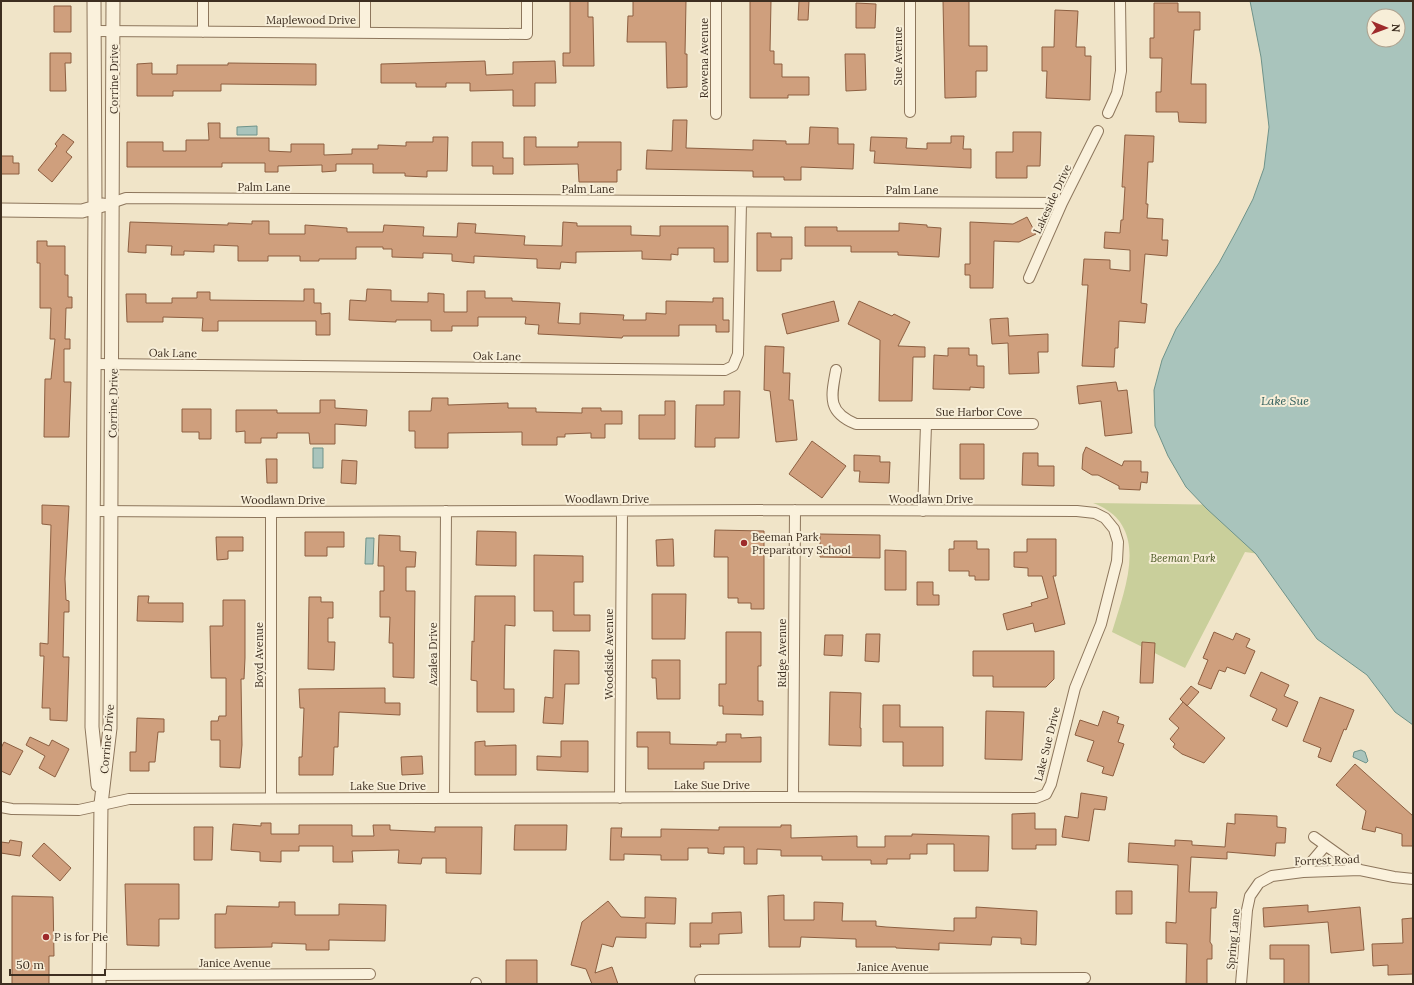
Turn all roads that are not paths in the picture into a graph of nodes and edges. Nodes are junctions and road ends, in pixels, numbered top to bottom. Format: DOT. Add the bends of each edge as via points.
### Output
graph roads {
  1 [pos="94,1"];
  2 [pos="114,1"];
  3 [pos="203,1"];
  4 [pos="365,1"];
  5 [pos="527,1"];
  6 [pos="716,1"];
  7 [pos="910,1"];
  8 [pos="1120,1"];
  9 [pos="94,31"];
  10 [pos="114,31"];
  11 [pos="204,32"];
  12 [pos="365,33"];
  13 [pos="910,112"];
  14 [pos="1108,112"];
  15 [pos="716,114"];
  16 [pos="1098,131"];
  17 [pos="114,202"];
  18 [pos="741,202"];
  19 [pos="1062,203"];
  20 [pos="95,207"];
  21 [pos="1,210"];
  22 [pos="1029,278"];
  23 [pos="94,364"];
  24 [pos="113,364"];
  25 [pos="836,370"];
  26 [pos="1033,424"];
  27 [pos="926,425"];
  28 [pos="795,510"];
  29 [pos="93,511"];
  30 [pos="111,511"];
  31 [pos="446,511"];
  32 [pos="622,511"];
  33 [pos="923,511"];
  34 [pos="271,512"];
  35 [pos="1114,529"];
  36 [pos="793,797"];
  37 [pos="271,798"];
  38 [pos="444,798"];
  39 [pos="620,798"];
  40 [pos="101,804"];
  41 [pos="1,807"];
  42 [pos="1314,837"];
  43 [pos="1325,846"];
  44 [pos="1360,870"];
  45 [pos="1303,872"];
  46 [pos="1413,879"];
  47 [pos="1250,896"];
  48 [pos="370,974"];
  49 [pos="1085,978"];
  50 [pos="301,979"];
  51 [pos="99,980"];
  52 [pos="700,980"];
  53 [pos="776,982"];
  54 [pos="953,982"];
  55 [pos="1241,984"];
  1 -- 9 [label="street, Corrine Drive"];
  2 -- 10 [label="street, Corrine Drive"];
  3 -- 11 [label="street"];
  4 -- 12 [label="street"];
  5 -- 12 [label="street, Maplewood Drive" via="527,34"];
  6 -- 15 [label="street, Rowena Avenue"];
  7 -- 13 [label="street, Sue Avenue"];
  8 -- 14 [label="street" via="1121,71 1117,93"];
  9 -- 10 [label="street, Maplewood Drive"];
  9 -- 20 [label="street, Corrine Drive"];
  10 -- 11 [label="street, Maplewood Drive"];
  10 -- 17 [label="street, Corrine Drive"];
  11 -- 12 [label="street, Maplewood Drive"];
  16 -- 19 [label="street, Lakeside Drive"];
  17 -- 18 [label="street, Palm Lane" via="126,198"];
  17 -- 20 [label="street"];
  17 -- 24 [label="street, Corrine Drive"];
  18 -- 19 [label="street, Palm Lane"];
  18 -- 24 [label="street, Oak Lane" via="738,354 733,366 725,370"];
  19 -- 22 [label="street, Lakeside Drive"];
  20 -- 21 [label="street" via="82,211"];
  20 -- 23 [label="street, Corrine Drive"];
  23 -- 24 [label="street, Oak Lane"];
  23 -- 29 [label="street, Corrine Drive"];
  24 -- 30 [label="street, Corrine Drive"];
  25 -- 27 [label="street, Sue Harbor Cove" via="832,393 834,407 842,418 856,424"];
  26 -- 27 [label="street, Sue Harbor Cove"];
  27 -- 33 [label="street, Sue Harbor Cove"];
  28 -- 32 [label="street, Woodlawn Drive"];
  28 -- 33 [label="street, Woodlawn Drive"];
  28 -- 36 [label="street, Ridge Avenue"];
  29 -- 30 [label="street, Woodlawn Drive"];
  29 -- 40 [label="street, Corrine Drive" via="92,727"];
  30 -- 34 [label="street, Woodlawn Drive"];
  30 -- 40 [label="street, Corrine Drive" via="110,728"];
  31 -- 32 [label="street, Woodlawn Drive"];
  31 -- 34 [label="street, Woodlawn Drive"];
  31 -- 38 [label="street, Azalea Drive"];
  32 -- 39 [label="street, Woodside Avenue"];
  33 -- 35 [label="street, Woodlawn Drive" via="1095,512 1105,518"];
  34 -- 37 [label="street, Boyd Avenue"];
  35 -- 36 [label="street, Lake Sue Drive" via="1118,542 1117,561 1101,624 1075,688 1051,784 1046,794 1036,798"];
  36 -- 39 [label="street, Lake Sue Drive"];
  37 -- 38 [label="street, Lake Sue Drive"];
  37 -- 40 [label="street, Lake Sue Drive" via="129,799"];
  38 -- 39 [label="street, Lake Sue Drive"];
  40 -- 41 [label="street, Lake Sue Drive" via="79,810"];
  40 -- 51 [label="street, Corrine Drive"];
  42 -- 43 [label="street"];
  43 -- 44 [label="street"];
  43 -- 45 [label="street"];
  44 -- 45 [label="street, Forrest Road"];
  44 -- 46 [label="street, Forrest Road" via="1394,878"];
  45 -- 47 [label="street, Forrest Road" via="1272,876 1259,883"];
  47 -- 55 [label="street, Spring Lane"];
  48 -- 50 [label="street, Janice Avenue"];
  49 -- 54 [label="street, Janice Avenue"];
  50 -- 51 [label="street, Janice Avenue"];
  52 -- 53 [label="street, Janice Avenue"];
  53 -- 54 [label="street, Janice Avenue"];
}
